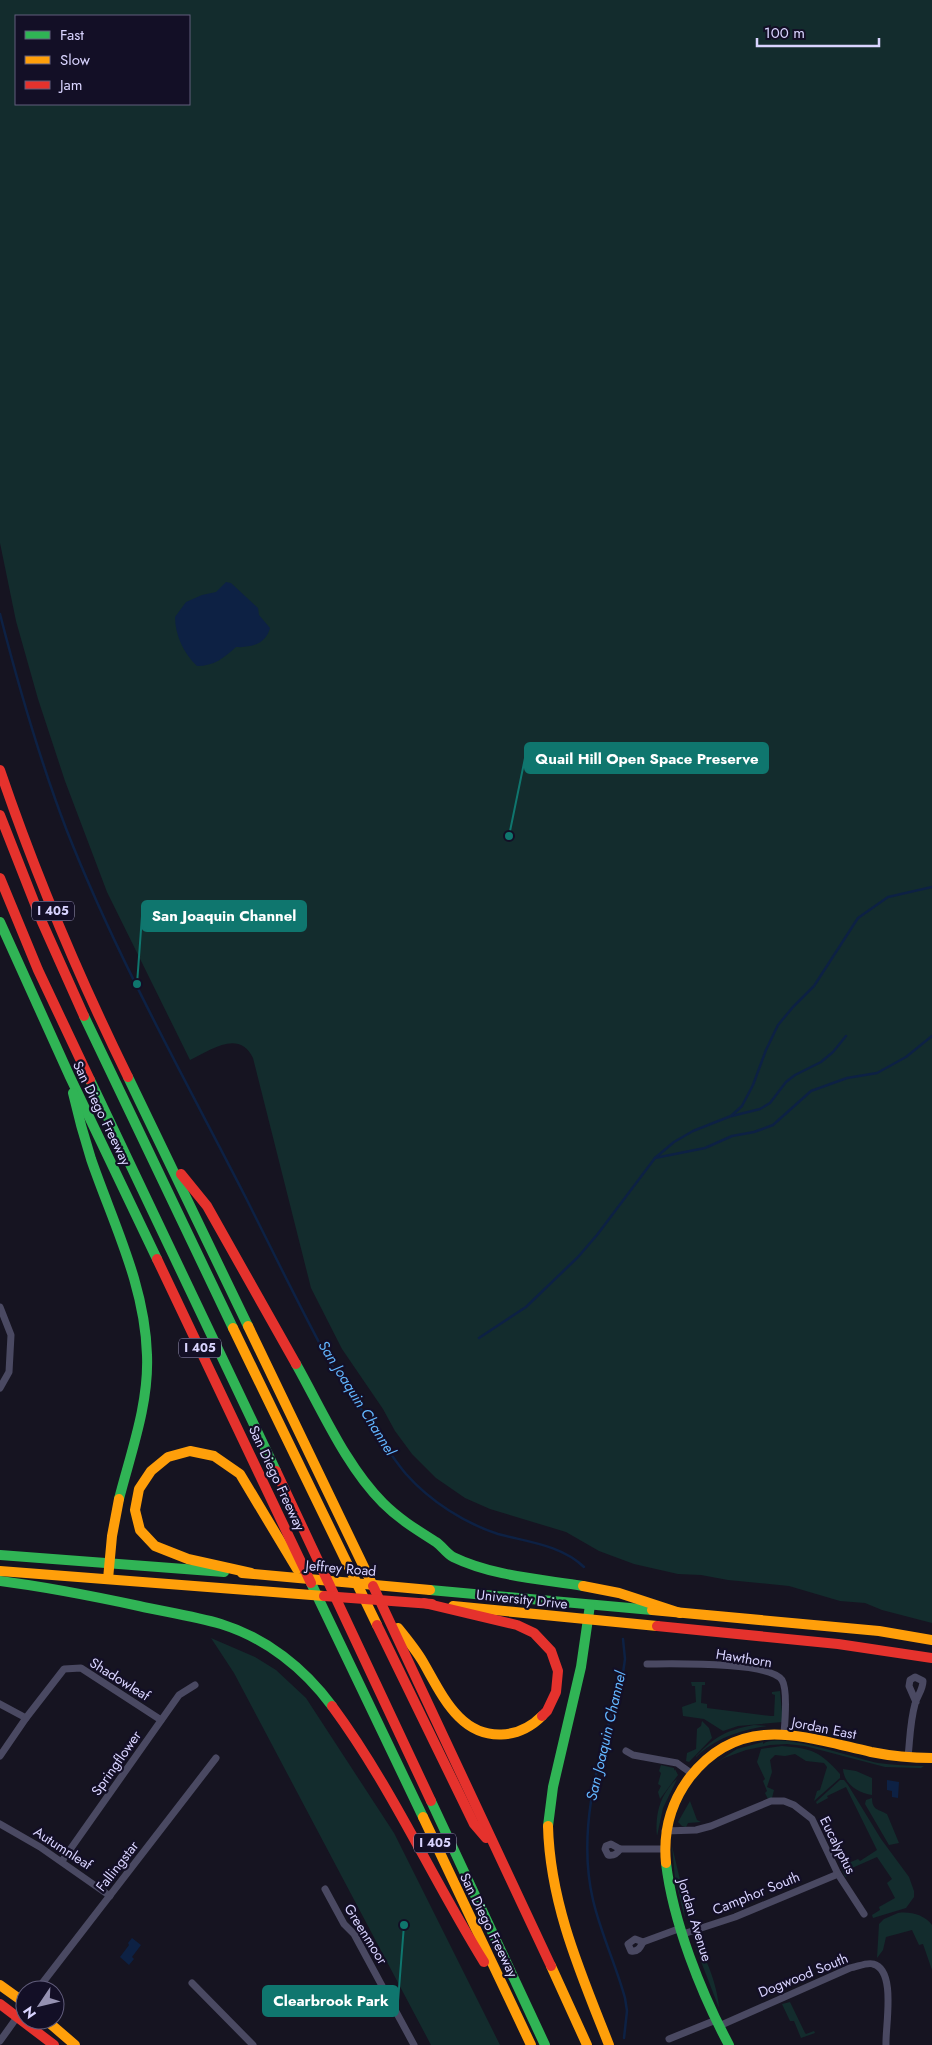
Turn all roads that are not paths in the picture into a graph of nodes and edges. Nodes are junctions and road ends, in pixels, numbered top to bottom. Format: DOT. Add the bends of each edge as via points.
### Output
graph roads {
  1 [pos="0,770"];
  2 [pos="0,815"];
  3 [pos="0,878"];
  4 [pos="0,922"];
  5 [pos="70,1077"];
  6 [pos="169,1159"];
  7 [pos="0,1307"];
  8 [pos="0,1388"];
  9 [pos="0,1555"];
  10 [pos="109,1564"];
  11 [pos="0,1571"];
  12 [pos="251,1573"];
  13 [pos="108,1579"];
  14 [pos="0,1581"];
  15 [pos="421,1602"];
  16 [pos="590,1605"];
  17 [pos="383,1608"];
  18 [pos="680,1613"];
  19 [pos="328,1620"];
  20 [pos="589,1620"];
  21 [pos="932,1640"];
  22 [pos="932,1658"];
  23 [pos="647,1664"];
  24 [pos="195,1685"];
  25 [pos="916,1702"];
  26 [pos="0,1704"];
  27 [pos="26,1718"];
  28 [pos="162,1720"];
  29 [pos="784,1733"];
  30 [pos="626,1751"];
  31 [pos="0,1756"];
  32 [pos="908,1757"];
  33 [pos="216,1758"];
  34 [pos="932,1758"];
  35 [pos="691,1774"];
  36 [pos="0,1824"];
  37 [pos="665,1831"];
  38 [pos="620,1849"];
  39 [pos="665,1849"];
  40 [pos="498,1854"];
  41 [pos="62,1861"];
  42 [pos="838,1874"];
  43 [pos="325,1889"];
  44 [pos="110,1896"];
  45 [pos="864,1914"];
  46 [pos="682,1931"];
  47 [pos="643,1942"];
  48 [pos="45,1980"];
  49 [pos="192,1983"];
  50 [pos="0,1985"];
  51 [pos="15,1996"];
  52 [pos="0,2004"];
  53 [pos="15,2015"];
  54 [pos="15,2021"];
  55 [pos="520,2022"];
  56 [pos="718,2023"];
  57 [pos="35,2030"];
  58 [pos="58,2030"];
  59 [pos="669,2039"];
  60 [pos="0,2041"];
  61 [pos="54,2045"];
  62 [pos="75,2045"];
  63 [pos="253,2045"];
  64 [pos="414,2045"];
  65 [pos="531,2045"];
  66 [pos="546,2045"];
  67 [pos="587,2045"];
  68 [pos="609,2045"];
  69 [pos="729,2045"];
  70 [pos="886,2045"];
  1 -- 6 [label="main road, San Diego Freeway / I 405" via="61,931"];
  2 -- 40 [label="main road, San Diego Freeway" via="61,967 267,1400 474,1824"];
  3 -- 66 [label="main road" via="38,970"];
  4 -- 5 [label="main road, San Diego Freeway / I 405"];
  5 -- 10 [label="main road" via="78,1120 123,1243 139,1295 145,1331 146,1386 141,1425 114,1523"];
  5 -- 19 [label="main road, San Diego Freeway / I 405"];
  6 -- 17 [label="main road, San Diego Freeway / I 405"];
  6 -- 18 [label="main road" via="207,1206 349,1458 374,1494 395,1514 451,1556 475,1565 619,1593"];
  7 -- 8 [label="street" via="11,1335 9,1372"];
  9 -- 10 [label="main road, Jeffrey Road"];
  10 -- 12 [label="main road, Jeffrey Road"];
  10 -- 13 [label="main road"];
  11 -- 13 [label="main road"];
  12 -- 16 [label="main road, Jeffrey Road"];
  12 -- 19 [label="main road" via="166,1552 145,1538 137,1519 136,1497 155,1466 179,1452 194,1451 209,1454 230,1465 240,1474"];
  13 -- 15 [label="main road, University Drive"];
  14 -- 55 [label="main road" via="123,1601 221,1624 267,1645 304,1672 350,1730 421,1850 453,1912"];
  15 -- 17 [label="main road" via="528,1629 544,1641 553,1656 558,1681 554,1701 544,1716 514,1734 489,1734 469,1726 461,1720 418,1653"];
  15 -- 20 [label="main road, University Drive"];
  16 -- 18 [label="main road, Jeffrey Road"];
  16 -- 20 [label="main road"];
  17 -- 40 [label="main road, San Diego Freeway / I 405"];
  18 -- 21 [label="main road" via="879,1631"];
  19 -- 55 [label="main road, San Diego Freeway / I 405"];
  20 -- 22 [label="main road, University Drive" via="838,1644"];
  20 -- 68 [label="main road" via="552,1798 548,1842 560,1909"];
  23 -- 29 [label="street, Hawthorn" via="737,1666 777,1675 784,1686"];
  24 -- 28 [label="street, Springflower" via="179,1695"];
  25 -- 32 [label="street"];
  26 -- 27 [label="street"];
  27 -- 28 [label="street, Shadowleaf" via="64,1669 81,1668"];
  27 -- 31 [label="street"];
  28 -- 41 [label="street, Springflower"];
  29 -- 32 [label="main road, Jordan East"];
  29 -- 35 [label="main road, Jordan East" via="750,1736 724,1746"];
  30 -- 35 [label="street" via="677,1763"];
  32 -- 34 [label="main road, Jordan East"];
  33 -- 44 [label="street, Fallingstar"];
  35 -- 37 [label="main road, Jordan Avenue" via="670,1809"];
  36 -- 41 [label="street, Autumnleaf"];
  37 -- 39 [label="main road, Jordan Avenue"];
  37 -- 42 [label="street, Eucalyptus" via="696,1830 771,1801 784,1801 812,1819"];
  38 -- 39 [label="street"];
  39 -- 46 [label="main road, Jordan Avenue" via="669,1887"];
  40 -- 67 [label="main road, San Diego Freeway / I 405"];
  41 -- 44 [label="street, Autumnleaf"];
  42 -- 45 [label="street, Eucalyptus"];
  42 -- 46 [label="street, Camphor South" via="735,1916"];
  43 -- 64 [label="street, Greenmoor" via="344,1924 354,1934"];
  44 -- 48 [label="street, Fallingstar"];
  46 -- 47 [label="street, Camphor South"];
  46 -- 56 [label="main road, Jordan Avenue"];
  49 -- 63 [label="street"];
  50 -- 51 [label="main road"];
  52 -- 53 [label="main road"];
  54 -- 60 [label="street"];
  55 -- 65 [label="main road, San Diego Freeway / I 405"];
  56 -- 59 [label="street"];
  56 -- 69 [label="main road, Jordan Avenue"];
  56 -- 70 [label="street, Dogwood South" via="850,1968 872,1963 879,1966 887,1982"];
  57 -- 61 [label="main road"];
  58 -- 62 [label="main road"];
}
